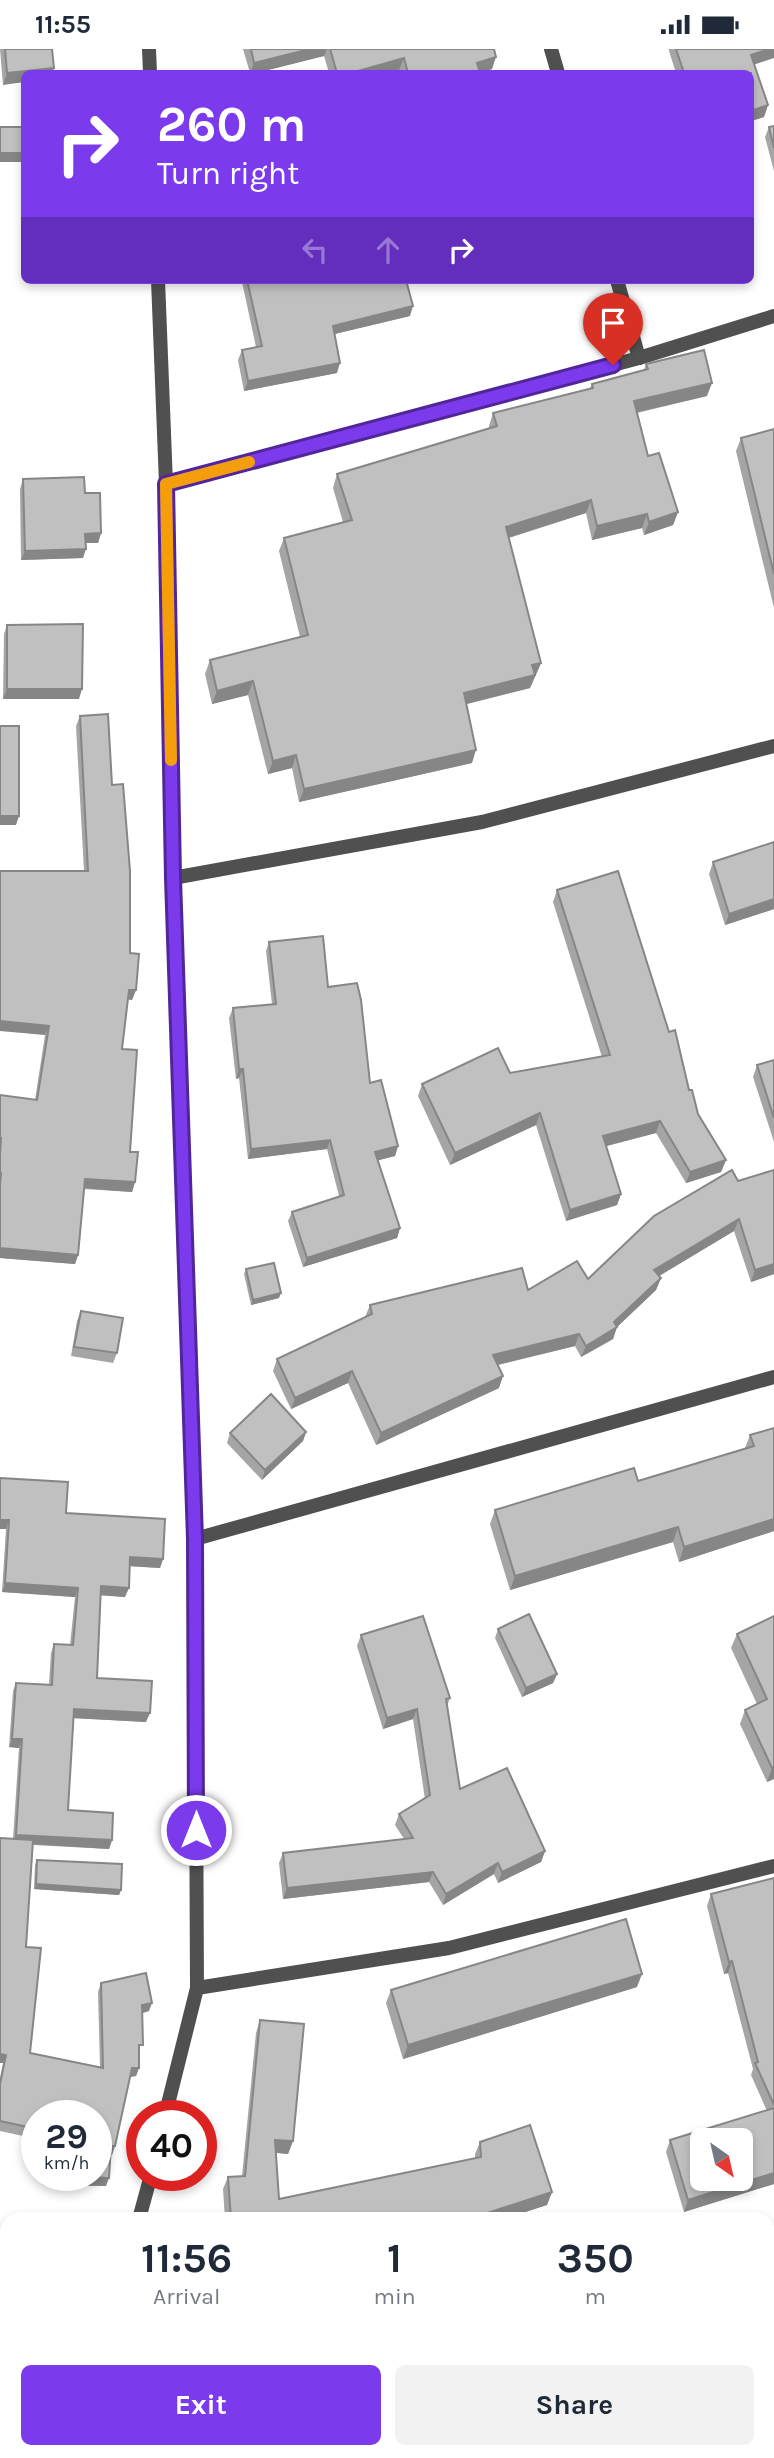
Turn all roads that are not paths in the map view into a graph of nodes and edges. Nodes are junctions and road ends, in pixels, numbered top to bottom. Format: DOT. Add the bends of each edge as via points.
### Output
graph roads {
  1 [pos="149,49"];
  2 [pos="551,49"];
  3 [pos="150,70"];
  4 [pos="557,70"];
  5 [pos="158,284"];
  6 [pos="618,284"];
  7 [pos="774,316"];
  8 [pos="639,358"];
  9 [pos="166,484"];
  10 [pos="774,746"];
  11 [pos="173,878"];
  12 [pos="774,1377"];
  13 [pos="195,1539"];
  14 [pos="774,1866"];
  15 [pos="197,1988"];
  16 [pos="169,2100"];
  17 [pos="147,2191"];
  18 [pos="141,2212"];
  1 -- 3 [label="street"];
  2 -- 4 [label="street"];
  5 -- 9 [label="street"];
  6 -- 8 [label="street"];
  7 -- 8 [label="street"];
  8 -- 9 [label="street"];
  9 -- 11 [label="street"];
  10 -- 11 [label="street" via="482,822"];
  11 -- 13 [label="street"];
  12 -- 13 [label="street"];
  13 -- 15 [label="street"];
  14 -- 15 [label="street" via="449,1948"];
  15 -- 16 [label="street"];
  17 -- 18 [label="street"];
}
